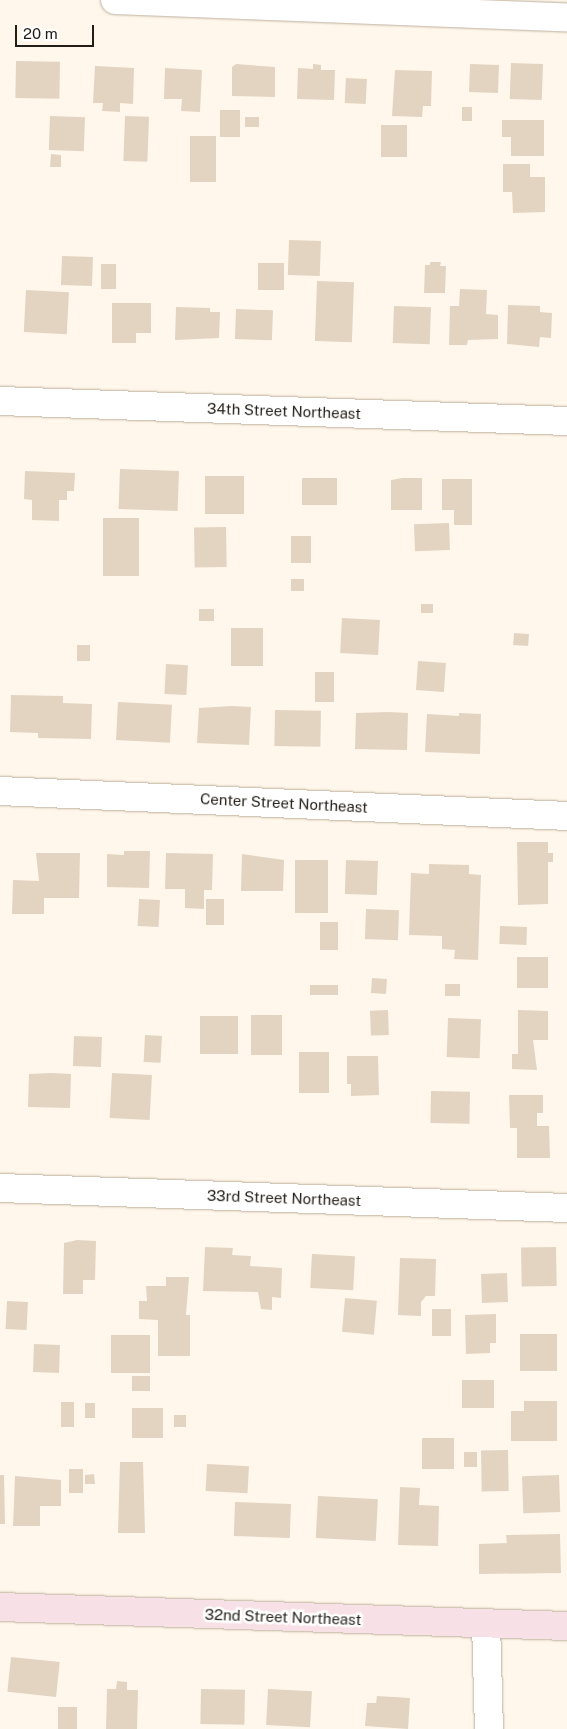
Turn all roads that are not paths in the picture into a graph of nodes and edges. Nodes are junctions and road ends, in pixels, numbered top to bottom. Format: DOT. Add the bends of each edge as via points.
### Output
graph roads {
  1 [pos="115,0"];
  2 [pos="567,17"];
  3 [pos="0,402"];
  4 [pos="567,420"];
  5 [pos="0,792"];
  6 [pos="567,816"];
  7 [pos="0,1188"];
  8 [pos="567,1208"];
  9 [pos="0,1607"];
  10 [pos="486,1623"];
  11 [pos="567,1626"];
  12 [pos="489,1729"];
  1 -- 2 [label="street"];
  3 -- 4 [label="street, 34th Street Northeast"];
  5 -- 6 [label="street, Center Street Northeast"];
  7 -- 8 [label="street, 33rd Street Northeast"];
  9 -- 10 [label="main road, 32nd Street Northeast"];
  10 -- 11 [label="main road, 32nd Street Northeast"];
  10 -- 12 [label="street"];
}
